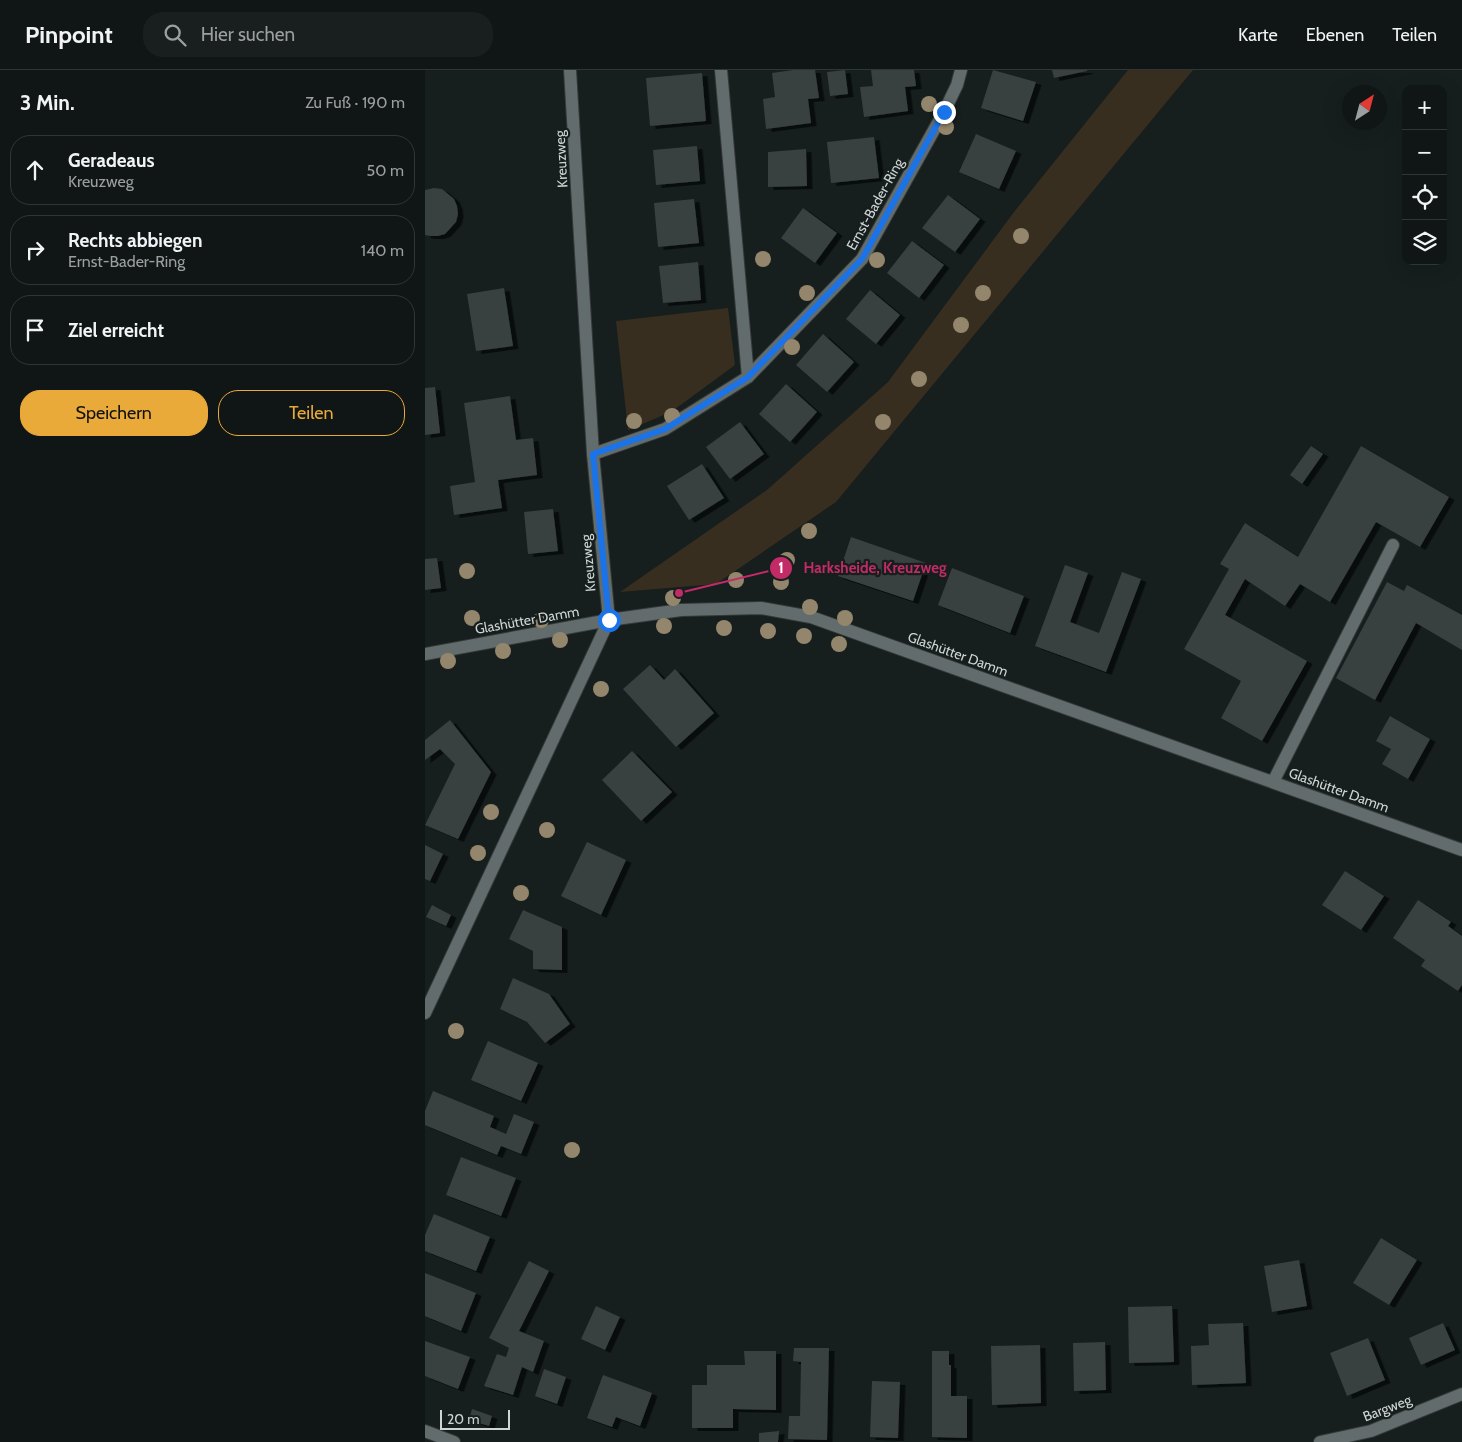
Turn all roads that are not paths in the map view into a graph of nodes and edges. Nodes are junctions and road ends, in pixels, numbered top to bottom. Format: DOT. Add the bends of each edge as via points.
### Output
graph roads {
  1 [pos="570,70"];
  2 [pos="721,70"];
  3 [pos="961,70"];
  4 [pos="748,377"];
  5 [pos="593,454"];
  6 [pos="1393,545"];
  7 [pos="609,620"];
  8 [pos="425,654"];
  9 [pos="1273,782"];
  10 [pos="1462,850"];
  11 [pos="425,1014"];
  12 [pos="1462,1394"];
  13 [pos="425,1431"];
  14 [pos="454,1442"];
  15 [pos="1320,1442"];
  1 -- 5 [label="street, Kreuzweg"];
  2 -- 4 [label="street"];
  3 -- 4 [label="street, Ernst-Bader-Ring" via="944,112 862,259"];
  4 -- 5 [label="street, Ernst-Bader-Ring" via="665,429"];
  5 -- 7 [label="street, Kreuzweg"];
  6 -- 9 [label="street"];
  7 -- 8 [label="street, Glashütter Damm"];
  7 -- 9 [label="street, Glashütter Damm" via="681,610 761,608 811,618"];
  7 -- 11 [label="street"];
  9 -- 10 [label="street, Glashütter Damm"];
  12 -- 15 [label="street, Bargweg" via="1371,1432"];
  13 -- 14 [label="street"];
}
